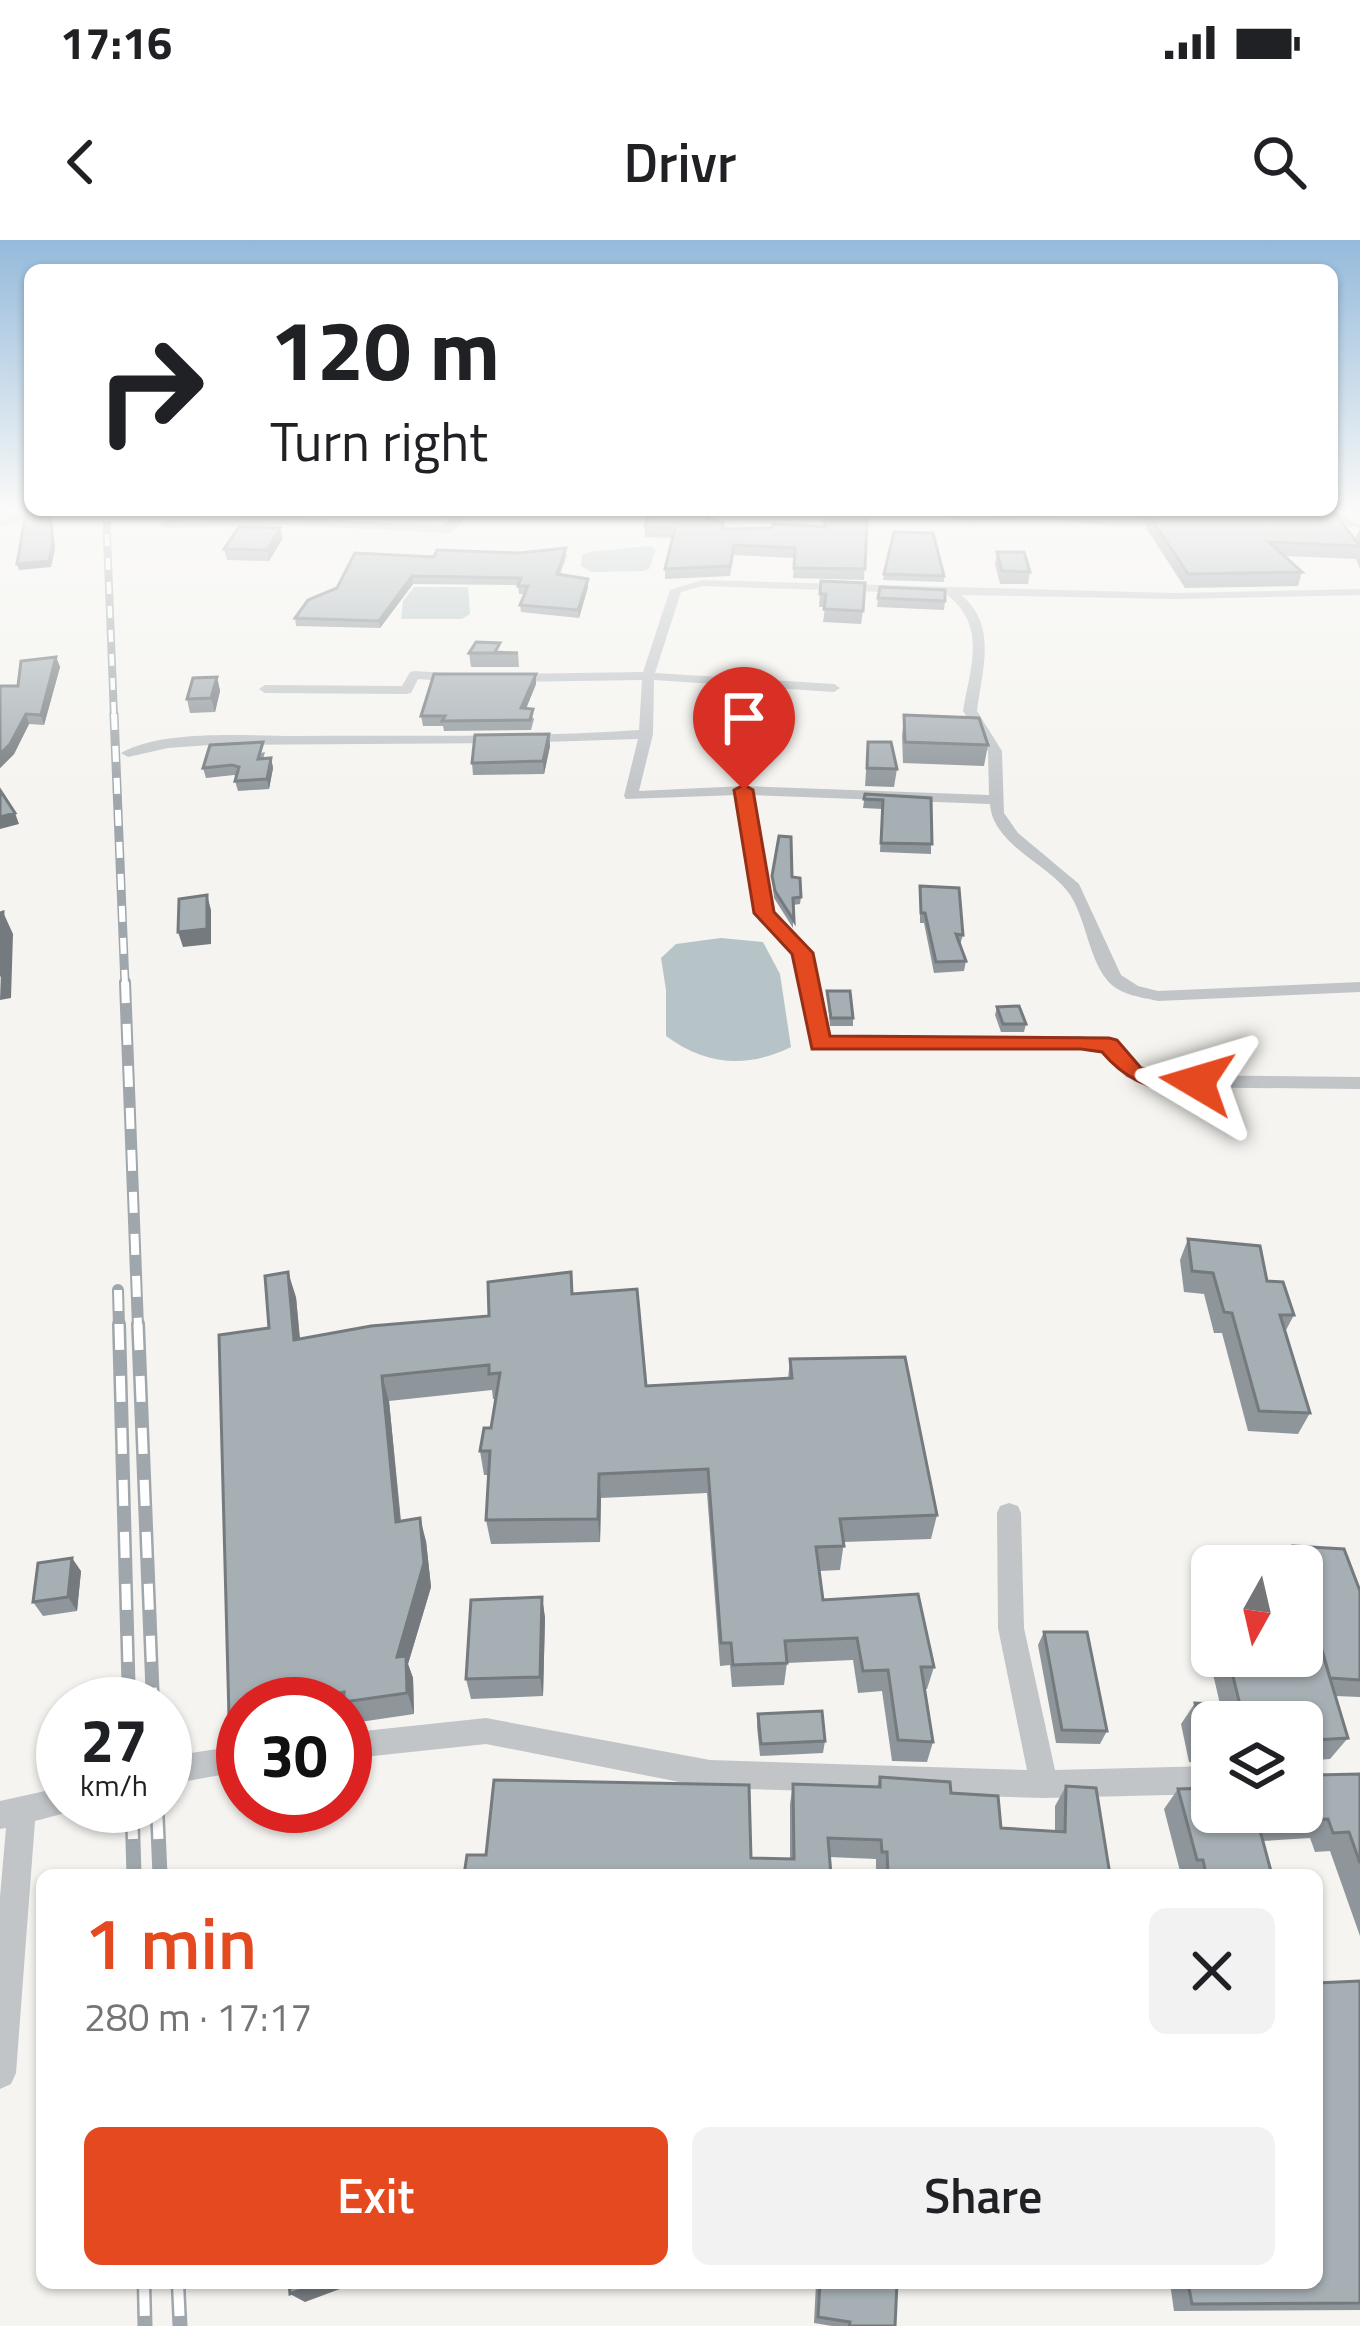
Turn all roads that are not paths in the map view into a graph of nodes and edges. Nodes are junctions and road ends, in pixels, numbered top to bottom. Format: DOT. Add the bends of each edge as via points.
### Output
graph roads {
  1 [pos="671,604"];
  2 [pos="966,604"];
  3 [pos="647,676"];
  4 [pos="468,678"];
  5 [pos="487,679"];
  6 [pos="266,688"];
  7 [pos="834,688"];
  8 [pos="646,734"];
  9 [pos="128,753"];
  10 [pos="744,790"];
  11 [pos="994,800"];
  12 [pos="1360,987"];
  13 [pos="1360,1083"];
  14 [pos="1009,1514"];
  15 [pos="372,1743"];
  16 [pos="1191,1780"];
  17 [pos="1044,1784"];
  18 [pos="11,1812"];
  19 [pos="0,2073"];
  1 -- 3 [label="street"];
  2 -- 11 [label="street" via="982,653 970,711 995,751"];
  3 -- 5 [label="street"];
  3 -- 7 [label="street"];
  3 -- 8 [label="street"];
  4 -- 6 [label="street" via="414,675 406,690"];
  8 -- 9 [label="street" via="530,743 238,741"];
  8 -- 10 [label="street" via="631,796"];
  10 -- 11 [label="street"];
  10 -- 13 [label="street" via="764,913 802,953 820,1044 1081,1042 1109,1046 1132,1073 1157,1081"];
  11 -- 12 [label="street" via="1012,836 1074,887 1114,978 1132,990 1195,997"];
  14 -- 17 [label="street" via="1011,1628"];
  15 -- 17 [label="street" via="486,1731 710,1774"];
  16 -- 17 [label="street"];
  18 -- 19 [label="street"];
}
